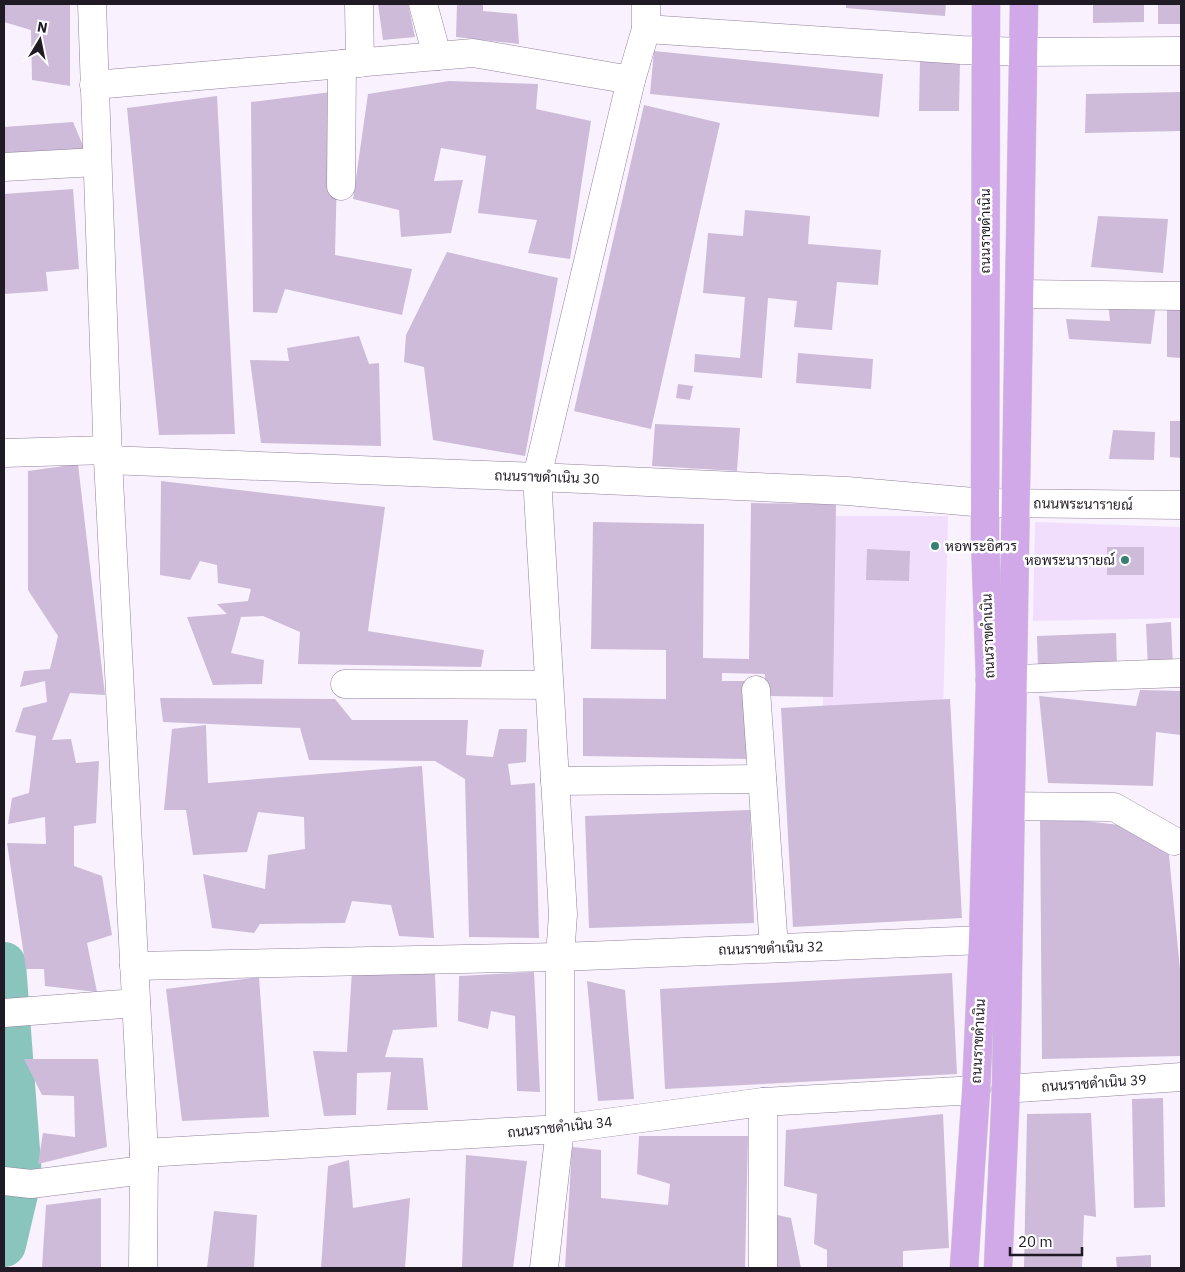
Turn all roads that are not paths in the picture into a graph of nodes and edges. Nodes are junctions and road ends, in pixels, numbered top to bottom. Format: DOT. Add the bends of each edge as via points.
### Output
graph roads {
  1 [pos="92,4"];
  2 [pos="359,4"];
  3 [pos="423,4"];
  4 [pos="986,4"];
  5 [pos="1024,4"];
  6 [pos="646,16"];
  7 [pos="985,51"];
  8 [pos="1024,52"];
  9 [pos="1181,52"];
  10 [pos="437,56"];
  11 [pos="351,63"];
  12 [pos="631,80"];
  13 [pos="94,85"];
  14 [pos="97,162"];
  15 [pos="4,168"];
  16 [pos="341,186"];
  17 [pos="1020,294"];
  18 [pos="1181,296"];
  19 [pos="4,453"];
  20 [pos="108,455"];
  21 [pos="537,477"];
  22 [pos="985,503"];
  23 [pos="1016,504"];
  24 [pos="1181,505"];
  25 [pos="1181,673"];
  26 [pos="1002,680"];
  27 [pos="345,684"];
  28 [pos="549,685"];
  29 [pos="756,690"];
  30 [pos="762,779"];
  31 [pos="555,781"];
  32 [pos="999,806"];
  33 [pos="1174,841"];
  34 [pos="983,940"];
  35 [pos="774,948"];
  36 [pos="560,956"];
  37 [pos="134,966"];
  38 [pos="136,1003"];
  39 [pos="4,1013"];
  40 [pos="1181,1077"];
  41 [pos="1006,1088"];
  42 [pos="976,1090"];
  43 [pos="763,1102"];
  44 [pos="560,1129"];
  45 [pos="144,1162"];
  46 [pos="4,1181"];
  47 [pos="142,1268"];
  48 [pos="544,1268"];
  49 [pos="763,1268"];
  50 [pos="964,1268"];
  51 [pos="998,1268"];
  1 -- 13 [label="street"];
  2 -- 11 [label="street"];
  3 -- 10 [label="street"];
  4 -- 7 [label="main road, ถนนราขดำเนิน"];
  5 -- 8 [label="main road, ถนนราขดำเนิน"];
  6 -- 7 [label="street"];
  6 -- 12 [label="street"];
  7 -- 8 [label="street"];
  7 -- 22 [label="main road, ถนนราขดำเนิน"];
  8 -- 9 [label="street"];
  8 -- 17 [label="main road, ถนนราขดำเนิน"];
  10 -- 11 [label="street"];
  10 -- 12 [label="street" via="474,53"];
  11 -- 13 [label="street"];
  11 -- 16 [label="street"];
  12 -- 21 [label="street"];
  13 -- 14 [label="street"];
  14 -- 15 [label="street"];
  14 -- 20 [label="street"];
  17 -- 18 [label="street"];
  17 -- 23 [label="main road, ถนนราขดำเนิน"];
  19 -- 20 [label="street, ถนนราขดำเนิน 30"];
  20 -- 21 [label="street, ถนนราขดำเนิน 30"];
  20 -- 37 [label="street"];
  21 -- 22 [label="street, ถนนราขดำเนิน 30" via="847,491"];
  21 -- 28 [label="street"];
  22 -- 23 [label="street, ถนนพระนารายณ์"];
  22 -- 26 [label="main road, ถนนราขดำเนิน" via="984,537"];
  23 -- 24 [label="street, ถนนพระนารายณ์"];
  23 -- 26 [label="main road, ถนนราขดำเนิน"];
  25 -- 26 [label="street"];
  26 -- 32 [label="main road, ถนนราขดำเนิน"];
  27 -- 28 [label="street"];
  28 -- 31 [label="street"];
  29 -- 30 [label="street"];
  30 -- 31 [label="street"];
  30 -- 35 [label="street"];
  31 -- 36 [label="street" via="563,914"];
  32 -- 33 [label="street" via="1114,807"];
  32 -- 34 [label="main road, ถนนราขดำเนิน"];
  32 -- 41 [label="main road, ถนนราขดำเนิน"];
  34 -- 35 [label="street, ถนนราขดำเนิน 32"];
  34 -- 42 [label="main road, ถนนราขดำเนิน"];
  35 -- 36 [label="street, ถนนราขดำเนิน 32"];
  36 -- 37 [label="street, ถนนราขดำเนิน 32"];
  36 -- 44 [label="street"];
  37 -- 38 [label="street"];
  38 -- 39 [label="street"];
  38 -- 45 [label="street"];
  40 -- 41 [label="street, ถนนราชดำเนิน 39"];
  41 -- 42 [label="main road"];
  41 -- 51 [label="main road, ถนนราขดำเนิน"];
  42 -- 43 [label="street, ถนนราชดำเนิน 34"];
  42 -- 50 [label="main road, ถนนราขดำเนิน"];
  43 -- 44 [label="street, ถนนราชดำเนิน 34"];
  43 -- 49 [label="street"];
  44 -- 45 [label="street, ถนนราชดำเนิน 34"];
  44 -- 48 [label="street"];
  45 -- 46 [label="street, ถนนราชดำเนิน 34" via="31,1184"];
  45 -- 47 [label="street"];
}
